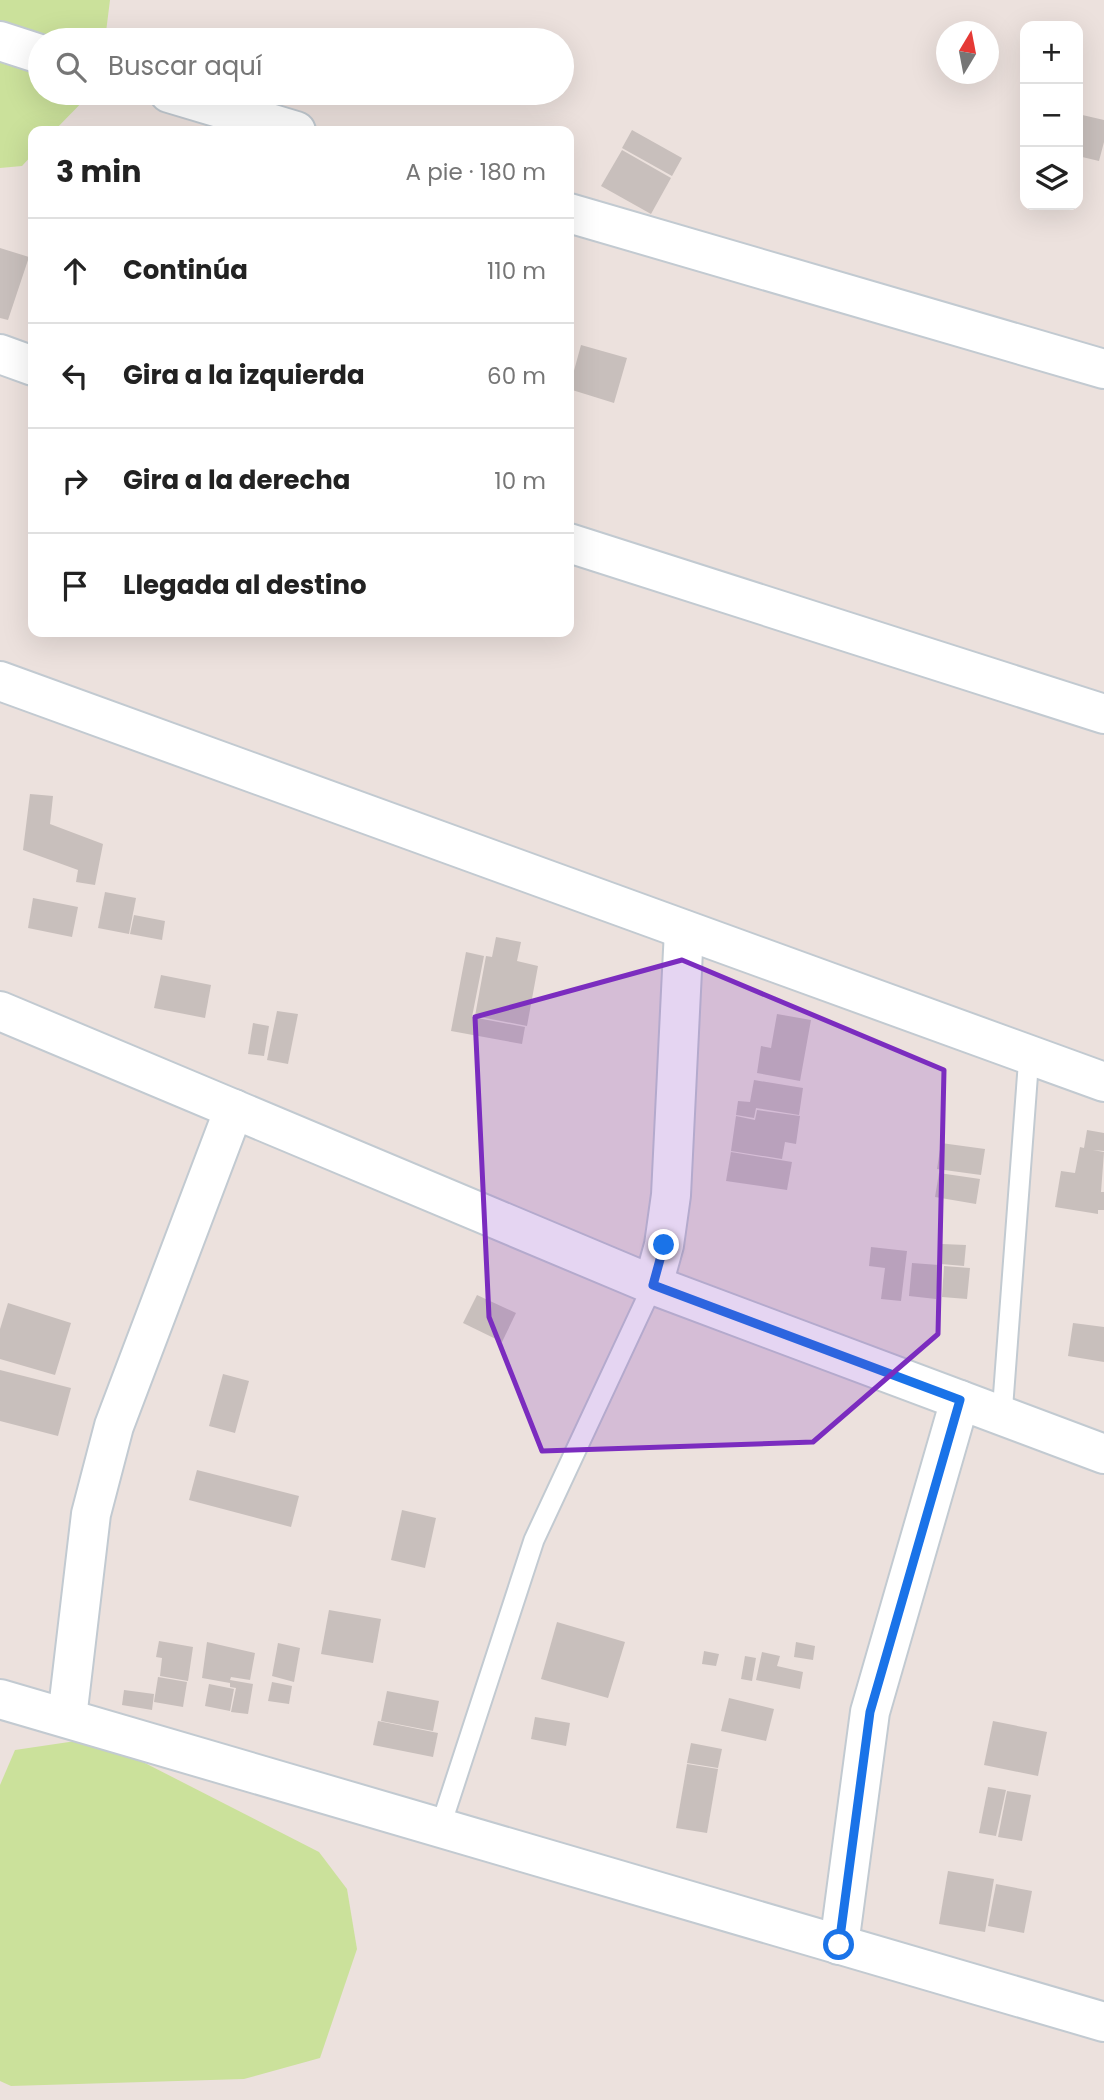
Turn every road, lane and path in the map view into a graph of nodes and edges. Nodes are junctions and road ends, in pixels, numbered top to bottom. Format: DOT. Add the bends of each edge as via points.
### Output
graph roads {
  1 [pos="0,41"];
  2 [pos="28,50"];
  3 [pos="209,105"];
  4 [pos="279,126"];
  5 [pos="574,214"];
  6 [pos="0,354"];
  7 [pos="28,364"];
  8 [pos="1104,369"];
  9 [pos="574,545"];
  10 [pos="0,681"];
  11 [pos="1104,713"];
  12 [pos="684,930"];
  13 [pos="0,1011"];
  14 [pos="1029,1055"];
  15 [pos="1104,1082"];
  16 [pos="234,1110"];
  17 [pos="653,1285"];
  18 [pos="960,1400"];
  19 [pos="1002,1415"];
  20 [pos="1104,1454"];
  21 [pos="0,1699"];
  22 [pos="67,1718"];
  23 [pos="440,1828"];
  24 [pos="839,1945"];
  25 [pos="1104,2022"];
  1 -- 2 [label="street"];
  3 -- 4 [label="street"];
  5 -- 8 [label="street"];
  6 -- 7 [label="street"];
  9 -- 11 [label="street"];
  10 -- 12 [label="street"];
  12 -- 14 [label="street"];
  12 -- 17 [label="street" via="671,1195"];
  13 -- 16 [label="street"];
  14 -- 15 [label="street"];
  14 -- 19 [label="lane"];
  16 -- 17 [label="street"];
  16 -- 22 [label="street" via="103,1465 91,1514"];
  17 -- 18 [label="street"];
  17 -- 23 [label="lane" via="534,1540"];
  18 -- 19 [label="street"];
  18 -- 24 [label="street" via="870,1712"];
  19 -- 20 [label="street"];
  21 -- 22 [label="street"];
  22 -- 23 [label="street"];
  23 -- 24 [label="street"];
  24 -- 25 [label="street"];
}
